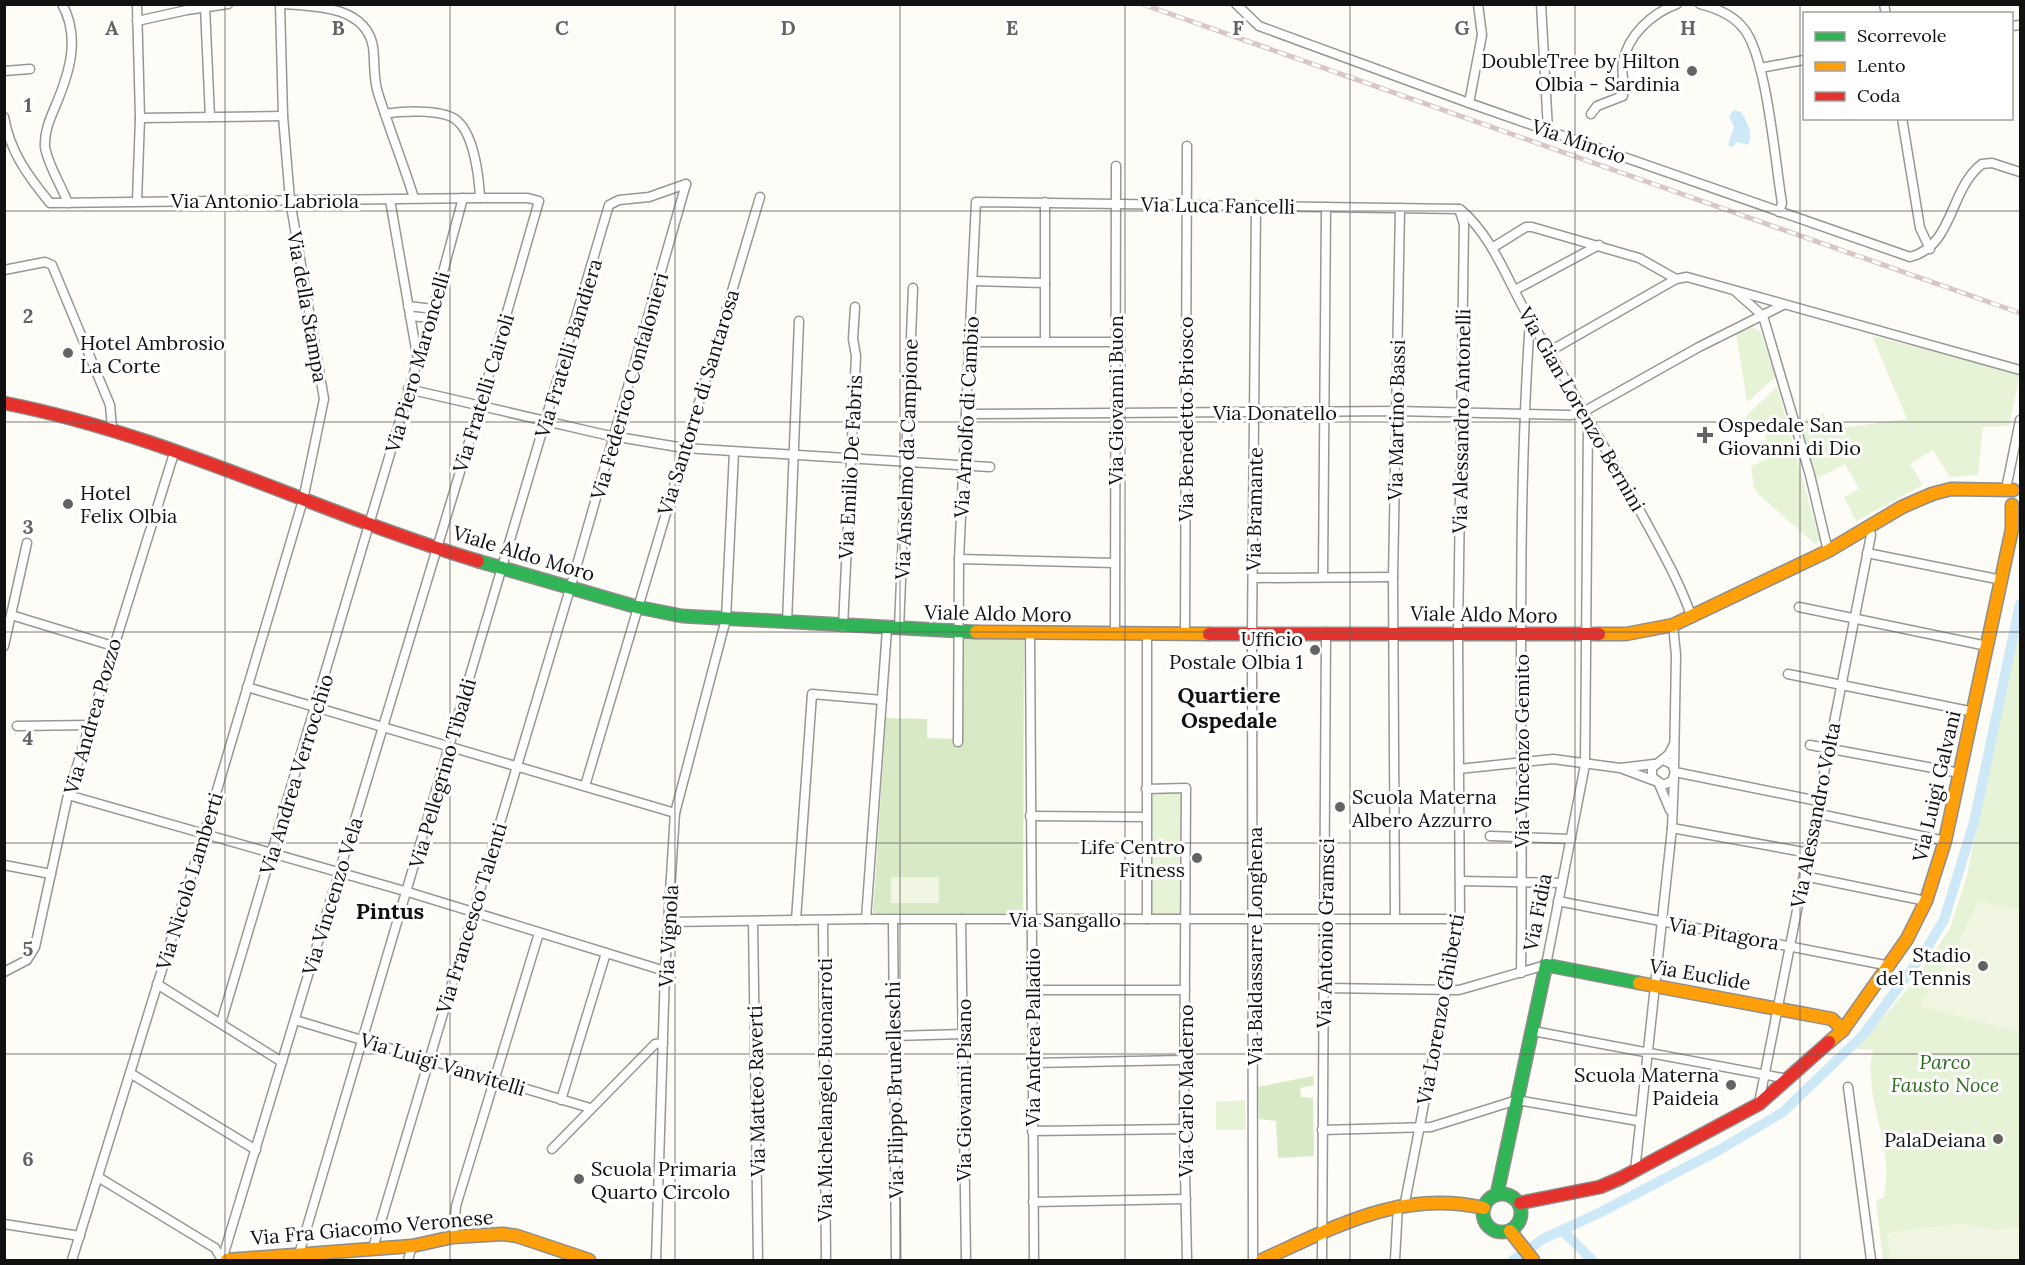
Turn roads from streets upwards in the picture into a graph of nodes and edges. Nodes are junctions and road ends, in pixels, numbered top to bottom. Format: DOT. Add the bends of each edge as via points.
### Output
graph roads {
  1 [pos="62,4"];
  2 [pos="137,4"];
  3 [pos="228,4"];
  4 [pos="282,4"];
  5 [pos="1236,4"];
  6 [pos="1478,4"];
  7 [pos="1541,4"];
  8 [pos="1677,4"];
  9 [pos="1700,4"];
  10 [pos="1668,6"];
  11 [pos="205,7"];
  12 [pos="137,21"];
  13 [pos="1803,60"];
  14 [pos="1760,68"];
  15 [pos="30,69"];
  16 [pos="4,71"];
  17 [pos="1469,103"];
  18 [pos="385,114"];
  19 [pos="1591,114"];
  20 [pos="283,116"];
  21 [pos="4,117"];
  22 [pos="210,117"];
  23 [pos="140,118"];
  24 [pos="1902,120"];
  25 [pos="1548,130"];
  26 [pos="1187,146"];
  27 [pos="1116,166"];
  28 [pos="2020,172"];
  29 [pos="686,184"];
  30 [pos="760,197"];
  31 [pos="414,198"];
  32 [pos="463,198"];
  33 [pos="480,198"];
  34 [pos="290,200"];
  35 [pos="390,200"];
  36 [pos="137,201"];
  37 [pos="68,202"];
  38 [pos="976,202"];
  39 [pos="1045,202"];
  40 [pos="1118,203"];
  41 [pos="1187,204"];
  42 [pos="1256,205"];
  43 [pos="1326,207"];
  44 [pos="1400,208"];
  45 [pos="1459,209"];
  46 [pos="1779,212"];
  47 [pos="528,240"];
  48 [pos="1599,245"];
  49 [pos="1492,248"];
  50 [pos="1930,249"];
  51 [pos="4,270"];
  52 [pos="1676,279"];
  53 [pos="973,281"];
  54 [pos="1045,283"];
  55 [pos="913,288"];
  56 [pos="1733,289"];
  57 [pos="1515,290"];
  58 [pos="1783,305"];
  59 [pos="408,306"];
  60 [pos="855,307"];
  61 [pos="432,313"];
  62 [pos="410,316"];
  63 [pos="1763,316"];
  64 [pos="1530,320"];
  65 [pos="799,321"];
  66 [pos="1045,341"];
  67 [pos="970,342"];
  68 [pos="1115,342"];
  69 [pos="1550,351"];
  70 [pos="418,356"];
  71 [pos="2020,370"];
  72 [pos="408,389"];
  73 [pos="4,404"];
  74 [pos="480,406"];
  75 [pos="1116,411"];
  76 [pos="1396,411"];
  77 [pos="1184,412"];
  78 [pos="1255,412"];
  79 [pos="1323,412"];
  80 [pos="1524,412"];
  81 [pos="1583,412"];
  82 [pos="966,414"];
  83 [pos="1460,414"];
  84 [pos="2020,420"];
  85 [pos="1588,421"];
  86 [pos="546,422"];
  87 [pos="112,428"];
  88 [pos="615,436"];
  89 [pos="1587,447"];
  90 [pos="1604,447"];
  91 [pos="684,448"];
  92 [pos="175,450"];
  93 [pos="734,452"];
  94 [pos="794,456"];
  95 [pos="850,458"];
  96 [pos="905,461"];
  97 [pos="964,465"];
  98 [pos="990,466"];
  99 [pos="2016,496"];
  100 [pos="303,500"];
  101 [pos="370,525"];
  102 [pos="1869,528"];
  103 [pos="27,543"];
  104 [pos="436,547"];
  105 [pos="1828,551"];
  106 [pos="1867,553"];
  107 [pos="959,559"];
  108 [pos="1114,563"];
  109 [pos="504,568"];
  110 [pos="1323,576"];
  111 [pos="1393,577"];
  112 [pos="1253,578"];
  113 [pos="2002,580"];
  114 [pos="570,588"];
  115 [pos="1799,607"];
  116 [pos="637,608"];
  117 [pos="11,615"];
  118 [pos="1692,618"];
  119 [pos="726,619"];
  120 [pos="1854,619"];
  121 [pos="787,623"];
  122 [pos="1673,626"];
  123 [pos="843,627"];
  124 [pos="892,629"];
  125 [pos="958,632"];
  126 [pos="1252,632"];
  127 [pos="1326,632"];
  128 [pos="1394,633"];
  129 [pos="1030,634"];
  130 [pos="1115,634"];
  131 [pos="1185,634"];
  132 [pos="1458,634"];
  133 [pos="1586,634"];
  134 [pos="1147,635"];
  135 [pos="1520,636"];
  136 [pos="4,646"];
  137 [pos="113,646"];
  138 [pos="1988,646"];
  139 [pos="1788,674"];
  140 [pos="1840,684"];
  141 [pos="247,687"];
  142 [pos="882,700"];
  143 [pos="317,706"];
  144 [pos="1974,712"];
  145 [pos="89,725"];
  146 [pos="17,726"];
  147 [pos="383,726"];
  148 [pos="1677,739"];
  149 [pos="958,742"];
  150 [pos="1810,745"];
  151 [pos="449,747"];
  152 [pos="1828,748"];
  153 [pos="1659,762"];
  154 [pos="1521,763"];
  155 [pos="1585,765"];
  156 [pos="516,767"];
  157 [pos="1620,768"];
  158 [pos="1459,769"];
  159 [pos="1675,772"];
  160 [pos="1960,773"];
  161 [pos="1657,782"];
  162 [pos="585,786"];
  163 [pos="1146,789"];
  164 [pos="69,795"];
  165 [pos="1818,801"];
  166 [pos="675,813"];
  167 [pos="1815,813"];
  168 [pos="1030,816"];
  169 [pos="1672,816"];
  170 [pos="1146,817"];
  171 [pos="1672,828"];
  172 [pos="204,834"];
  173 [pos="1490,836"];
  174 [pos="1522,837"];
  175 [pos="1570,838"];
  176 [pos="1946,841"];
  177 [pos="1809,853"];
  178 [pos="271,854"];
  179 [pos="4,865"];
  180 [pos="51,874"];
  181 [pos="338,874"];
  182 [pos="1804,876"];
  183 [pos="1460,881"];
  184 [pos="1522,881"];
  185 [pos="1562,883"];
  186 [pos="408,892"];
  187 [pos="1558,901"];
  188 [pos="1926,901"];
  189 [pos="473,912"];
  190 [pos="1326,918"];
  191 [pos="1395,918"];
  192 [pos="866,919"];
  193 [pos="893,919"];
  194 [pos="961,919"];
  195 [pos="1030,919"];
  196 [pos="1147,919"];
  197 [pos="1254,919"];
  198 [pos="1460,919"];
  199 [pos="796,920"];
  200 [pos="823,920"];
  201 [pos="753,921"];
  202 [pos="1185,921"];
  203 [pos="669,922"];
  204 [pos="1660,922"];
  205 [pos="539,933"];
  206 [pos="1790,945"];
  207 [pos="606,953"];
  208 [pos="1546,965"];
  209 [pos="1890,966"];
  210 [pos="665,971"];
  211 [pos="4,972"];
  212 [pos="1521,973"];
  213 [pos="157,984"];
  214 [pos="1654,986"];
  215 [pos="1325,988"];
  216 [pos="1033,990"];
  217 [pos="1185,990"];
  218 [pos="1444,991"];
  219 [pos="1777,1008"];
  220 [pos="295,1020"];
  221 [pos="221,1023"];
  222 [pos="1843,1030"];
  223 [pos="1533,1031"];
  224 [pos="963,1034"];
  225 [pos="894,1036"];
  226 [pos="361,1039"];
  227 [pos="663,1043"];
  228 [pos="1648,1053"];
  229 [pos="429,1060"];
  230 [pos="1184,1060"];
  231 [pos="282,1062"];
  232 [pos="1033,1063"];
  233 [pos="130,1073"];
  234 [pos="1764,1076"];
  235 [pos="1788,1078"];
  236 [pos="495,1080"];
  237 [pos="1848,1087"];
  238 [pos="561,1100"];
  239 [pos="1517,1100"];
  240 [pos="1759,1104"];
  241 [pos="590,1108"];
  242 [pos="1638,1121"];
  243 [pos="1418,1128"];
  244 [pos="1184,1129"];
  245 [pos="1322,1130"];
  246 [pos="1032,1131"];
  247 [pos="552,1149"];
  248 [pos="256,1150"];
  249 [pos="1635,1171"];
  250 [pos="98,1177"];
  251 [pos="1497,1194"];
  252 [pos="1186,1199"];
  253 [pos="1033,1202"];
  254 [pos="1401,1203"];
  255 [pos="1520,1203"];
  256 [pos="1484,1208"];
  257 [pos="4,1224"];
  258 [pos="1321,1234"];
  259 [pos="1513,1235"];
  260 [pos="80,1236"];
  261 [pos="453,1238"];
  262 [pos="227,1245"];
  263 [pos="411,1246"];
  264 [pos="215,1248"];
  265 [pos="373,1248"];
  266 [pos="299,1254"];
  267 [pos="358,1255"];
  268 [pos="1532,1259"];
  269 [pos="72,1260"];
  270 [pos="224,1260"];
  271 [pos="408,1260"];
  272 [pos="589,1260"];
  273 [pos="656,1260"];
  274 [pos="758,1260"];
  275 [pos="826,1260"];
  276 [pos="896,1260"];
  277 [pos="966,1260"];
  278 [pos="1034,1260"];
  279 [pos="1187,1260"];
  280 [pos="1253,1260"];
  281 [pos="1262,1260"];
  282 [pos="1322,1260"];
  283 [pos="1395,1260"];
  284 [pos="1871,1260"];
  1 -- 37 [label="street" via="74,36 65,82 47,125 45,147"];
  2 -- 12 [label="street"];
  3 -- 11 [label="street"];
  4 -- 18 [label="street" via="338,11 366,29 373,44 376,87"];
  4 -- 20 [label="street, Via della Stampa"];
  5 -- 17 [label="street, Via Mincio" via="1259,26"];
  6 -- 17 [label="street" via="1482,34"];
  7 -- 25 [label="street"];
  8 -- 10 [label="street"];
  9 -- 14 [label="street" via="1742,26 1753,44"];
  10 -- 19 [label="street" via="1646,23 1628,49 1622,75 1623,96 1598,106"];
  11 -- 12 [label="street"];
  11 -- 22 [label="street"];
  12 -- 23 [label="street"];
  13 -- 14 [label="street"];
  14 -- 46 [label="street" via="1782,203"];
  15 -- 16 [label="street"];
  17 -- 25 [label="street, Via Mincio"];
  18 -- 31 [label="street"];
  18 -- 33 [label="street" via="409,109 454,118 466,132 479,177"];
  20 -- 22 [label="street"];
  20 -- 34 [label="street, Via della Stampa"];
  21 -- 37 [label="street, Via Antonio Labriola" via="11,147 28,176 50,203"];
  22 -- 23 [label="street"];
  23 -- 36 [label="street"];
  24 -- 50 [label="street" via="1920,228"];
  25 -- 46 [label="street, Via Mincio"];
  26 -- 41 [label="street, Via Benedetto Briosco"];
  27 -- 40 [label="street, Via Giovanni Buon"];
  28 -- 50 [label="street" via="1992,163 1974,170 1938,241"];
  29 -- 86 [label="street, Via Fratelli Bandiera" via="609,205"];
  29 -- 88 [label="street, Via Federico Confalonieri"];
  30 -- 91 [label="street, Via Santorre di Santarosa"];
  31 -- 32 [label="street, Via Antonio Labriola"];
  31 -- 35 [label="street, Via Antonio Labriola"];
  32 -- 33 [label="street, Via Antonio Labriola"];
  32 -- 61 [label="street, Via Piero Maroncelli"];
  33 -- 47 [label="street, Via Antonio Labriola" via="538,201"];
  34 -- 35 [label="street, Via Antonio Labriola"];
  34 -- 36 [label="street, Via Antonio Labriola"];
  34 -- 100 [label="street, Via della Stampa" via="324,399"];
  35 -- 59 [label="street"];
  36 -- 37 [label="street, Via Antonio Labriola"];
  38 -- 39 [label="street, Via Luca Fancelli"];
  38 -- 53 [label="street, Via Arnolfo di Cambio"];
  39 -- 40 [label="street, Via Luca Fancelli"];
  39 -- 54 [label="street"];
  40 -- 41 [label="street, Via Luca Fancelli"];
  40 -- 68 [label="street, Via Giovanni Buon"];
  41 -- 42 [label="street, Via Luca Fancelli"];
  41 -- 77 [label="street, Via Benedetto Briosco"];
  42 -- 43 [label="street, Via Luca Fancelli"];
  42 -- 78 [label="street, Via Bramante"];
  43 -- 44 [label="street, Via Luca Fancelli"];
  43 -- 79 [label="street"];
  44 -- 45 [label="street, Via Luca Fancelli"];
  44 -- 76 [label="street, Via Martino Bassi"];
  45 -- 49 [label="street, Via Gian Lorenzo Bernini"];
  45 -- 83 [label="street, Via Alessandro Antonelli" via="1464,224"];
  46 -- 50 [label="street, Via Mincio" via="1910,257"];
  47 -- 74 [label="street, Via Fratelli Cairoli"];
  48 -- 49 [label="street" via="1526,227"];
  48 -- 52 [label="street" via="1639,258"];
  48 -- 57 [label="street"];
  49 -- 57 [label="street, Via Gian Lorenzo Bernini"];
  51 -- 87 [label="street" via="52,264 110,405"];
  52 -- 56 [label="street" via="1687,277"];
  52 -- 69 [label="street"];
  53 -- 54 [label="street"];
  53 -- 67 [label="street, Via Arnolfo di Cambio"];
  54 -- 66 [label="street"];
  55 -- 96 [label="street, Via Anselmo da Campione"];
  56 -- 58 [label="street"];
  56 -- 63 [label="street"];
  57 -- 64 [label="street, Via Gian Lorenzo Bernini"];
  58 -- 63 [label="street"];
  58 -- 71 [label="street"];
  59 -- 61 [label="street"];
  59 -- 62 [label="street"];
  60 -- 95 [label="street, Via Emilio De Fabris"];
  61 -- 62 [label="street"];
  61 -- 70 [label="street, Via Piero Maroncelli"];
  62 -- 70 [label="street"];
  63 -- 81 [label="street"];
  63 -- 105 [label="street"];
  64 -- 69 [label="street, Via Gian Lorenzo Bernini"];
  64 -- 80 [label="street, Via Vincenzo Gemito"];
  65 -- 94 [label="street"];
  66 -- 67 [label="street"];
  66 -- 68 [label="street"];
  67 -- 82 [label="street, Via Arnolfo di Cambio"];
  68 -- 75 [label="street, Via Giovanni Buon"];
  69 -- 81 [label="street, Via Gian Lorenzo Bernini"];
  70 -- 72 [label="street, Via Piero Maroncelli"];
  72 -- 74 [label="street"];
  72 -- 101 [label="street, Via Piero Maroncelli"];
  73 -- 87 [label="street, Viale Aldo Moro" via="55,411"];
  74 -- 86 [label="street"];
  74 -- 104 [label="street, Via Fratelli Cairoli"];
  75 -- 77 [label="street, Via Donatello"];
  75 -- 82 [label="street, Via Donatello"];
  75 -- 108 [label="street, Via Giovanni Buon"];
  76 -- 79 [label="street, Via Donatello"];
  76 -- 83 [label="street, Via Donatello"];
  76 -- 111 [label="street, Via Martino Bassi"];
  77 -- 78 [label="street, Via Donatello"];
  77 -- 131 [label="street, Via Benedetto Briosco"];
  78 -- 79 [label="street, Via Donatello"];
  78 -- 112 [label="street, Via Bramante"];
  79 -- 110 [label="street"];
  80 -- 81 [label="street, Via Donatello"];
  80 -- 83 [label="street, Via Donatello"];
  80 -- 135 [label="street, Via Vincenzo Gemito"];
  81 -- 85 [label="street, Via Gian Lorenzo Bernini"];
  82 -- 97 [label="street, Via Arnolfo di Cambio"];
  83 -- 132 [label="street, Via Alessandro Antonelli"];
  84 -- 99 [label="street"];
  85 -- 89 [label="street, Via Fidia"];
  85 -- 90 [label="street, Via Gian Lorenzo Bernini"];
  86 -- 88 [label="street"];
  86 -- 109 [label="street, Via Fratelli Bandiera"];
  87 -- 92 [label="street, Viale Aldo Moro"];
  88 -- 91 [label="street"];
  88 -- 114 [label="street, Via Federico Confalonieri"];
  89 -- 90 [label="street"];
  89 -- 133 [label="street, Via Fidia"];
  90 -- 118 [label="street, Via Gian Lorenzo Bernini" via="1670,567"];
  91 -- 93 [label="street"];
  91 -- 116 [label="street, Via Santorre di Santarosa"];
  92 -- 100 [label="street, Viale Aldo Moro"];
  92 -- 137 [label="street, Via Andrea Pozzo"];
  93 -- 94 [label="street"];
  93 -- 119 [label="street, Via Vignola"];
  94 -- 95 [label="street"];
  94 -- 121 [label="street"];
  95 -- 96 [label="street"];
  95 -- 123 [label="street, Via Emilio De Fabris"];
  96 -- 97 [label="street"];
  96 -- 124 [label="street, Via Anselmo da Campione"];
  97 -- 98 [label="street"];
  97 -- 107 [label="street, Via Arnolfo di Cambio"];
  99 -- 102 [label="street, Viale Aldo Moro" via="2001,500 1991,490 1951,489 1902,507"];
  99 -- 113 [label="street, Via Luigi Galvani"];
  100 -- 101 [label="street, Viale Aldo Moro"];
  100 -- 141 [label="street, Via Nicolò Lamberti"];
  101 -- 104 [label="street, Viale Aldo Moro"];
  101 -- 143 [label="street, Via Andrea Verrocchio"];
  102 -- 105 [label="street, Viale Aldo Moro"];
  102 -- 106 [label="street, Via Alessandro Volta"];
  103 -- 117 [label="street"];
  104 -- 109 [label="street, Viale Aldo Moro"];
  104 -- 147 [label="street, Via Vincenzo Vela"];
  105 -- 118 [label="street, Viale Aldo Moro"];
  106 -- 113 [label="street"];
  106 -- 120 [label="street, Via Alessandro Volta"];
  107 -- 108 [label="street"];
  107 -- 125 [label="street, Via Arnolfo di Cambio"];
  108 -- 130 [label="street, Via Giovanni Buon"];
  109 -- 114 [label="street, Viale Aldo Moro"];
  109 -- 151 [label="street, Via Pellegrino Tibaldi"];
  110 -- 111 [label="street"];
  110 -- 112 [label="street"];
  111 -- 128 [label="street, Via Martino Bassi"];
  112 -- 126 [label="street, Via Bramante"];
  113 -- 138 [label="street, Via Luigi Galvani"];
  114 -- 116 [label="street, Viale Aldo Moro"];
  114 -- 156 [label="street, Via Francesco Talenti"];
  115 -- 120 [label="street"];
  116 -- 119 [label="street, Viale Aldo Moro"];
  116 -- 162 [label="street, Via Santorre di Santarosa"];
  117 -- 136 [label="street"];
  117 -- 137 [label="street"];
  118 -- 122 [label="street, Viale Aldo Moro"];
  119 -- 121 [label="street, Viale Aldo Moro"];
  119 -- 166 [label="street, Via Vignola"];
  120 -- 138 [label="street"];
  120 -- 140 [label="street, Via Alessandro Volta"];
  121 -- 123 [label="street, Viale Aldo Moro"];
  122 -- 133 [label="street, Viale Aldo Moro" via="1626,634"];
  122 -- 148 [label="street"];
  123 -- 124 [label="street, Viale Aldo Moro"];
  124 -- 125 [label="street, Viale Aldo Moro"];
  124 -- 142 [label="street, Via Anselmo da Campione"];
  125 -- 129 [label="street, Viale Aldo Moro"];
  125 -- 149 [label="street, Via Arnolfo di Cambio"];
  126 -- 127 [label="street, Viale Aldo Moro"];
  126 -- 131 [label="street, Viale Aldo Moro"];
  126 -- 197 [label="street, Via Baldassarre Longhena"];
  127 -- 128 [label="street, Viale Aldo Moro"];
  127 -- 190 [label="street, Via Antonio Gramsci"];
  128 -- 132 [label="street, Viale Aldo Moro"];
  128 -- 191 [label="street, Via Martino Bassi"];
  129 -- 130 [label="street, Viale Aldo Moro"];
  129 -- 168 [label="street, Via Andrea Palladio"];
  130 -- 134 [label="street, Viale Aldo Moro"];
  131 -- 134 [label="street, Viale Aldo Moro"];
  132 -- 135 [label="street, Viale Aldo Moro"];
  132 -- 158 [label="street, Via Lorenzo Ghiberti"];
  133 -- 135 [label="street, Viale Aldo Moro"];
  133 -- 155 [label="street, Via Fidia"];
  134 -- 163 [label="street"];
  135 -- 154 [label="street, Via Vincenzo Gemito"];
  137 -- 145 [label="street, Via Andrea Pozzo"];
  138 -- 144 [label="street, Via Luigi Galvani"];
  139 -- 140 [label="street"];
  140 -- 144 [label="street"];
  140 -- 152 [label="street, Via Alessandro Volta"];
  141 -- 143 [label="street"];
  141 -- 172 [label="street, Via Nicolò Lamberti"];
  142 -- 192 [label="street, Via Anselmo da Campione"];
  142 -- 199 [label="street" via="812,694"];
  143 -- 147 [label="street"];
  143 -- 178 [label="street, Via Andrea Verrocchio"];
  144 -- 160 [label="street, Via Luigi Galvani"];
  145 -- 146 [label="street"];
  145 -- 164 [label="street, Via Andrea Pozzo"];
  147 -- 151 [label="street"];
  147 -- 181 [label="street, Via Vincenzo Vela"];
  148 -- 153 [label="street"];
  148 -- 159 [label="street"];
  150 -- 152 [label="street"];
  151 -- 156 [label="street"];
  151 -- 186 [label="street, Via Pellegrino Tibaldi"];
  152 -- 160 [label="street"];
  152 -- 165 [label="street, Via Alessandro Volta"];
  153 -- 157 [label="street"];
  153 -- 159 [label="street"];
  153 -- 161 [label="street" via="1651,773"];
  154 -- 155 [label="street" via="1553,759"];
  154 -- 158 [label="street"];
  154 -- 174 [label="street, Via Vincenzo Gemito"];
  155 -- 157 [label="street"];
  155 -- 175 [label="street, Via Fidia"];
  156 -- 162 [label="street"];
  156 -- 189 [label="street, Via Francesco Talenti"];
  157 -- 161 [label="street"];
  158 -- 183 [label="street, Via Lorenzo Ghiberti"];
  159 -- 161 [label="street" via="1668,783"];
  159 -- 165 [label="street"];
  159 -- 169 [label="street"];
  160 -- 176 [label="street, Via Luigi Galvani"];
  161 -- 169 [label="street"];
  162 -- 166 [label="street"];
  163 -- 170 [label="street"];
  163 -- 202 [label="street, Via Carlo Maderno" via="1186,788"];
  164 -- 172 [label="street"];
  164 -- 180 [label="street, Via Andrea Pozzo"];
  165 -- 167 [label="street, Via Alessandro Volta"];
  166 -- 203 [label="street, Via Vignola"];
  167 -- 176 [label="street"];
  167 -- 177 [label="street, Via Alessandro Volta"];
  168 -- 170 [label="street"];
  168 -- 195 [label="street, Via Andrea Palladio"];
  169 -- 171 [label="street"];
  170 -- 196 [label="street"];
  171 -- 177 [label="street"];
  171 -- 204 [label="street"];
  172 -- 178 [label="street"];
  172 -- 213 [label="street, Via Nicolò Lamberti"];
  173 -- 174 [label="street"];
  174 -- 175 [label="street"];
  174 -- 184 [label="street, Via Vincenzo Gemito"];
  175 -- 185 [label="street, Via Fidia"];
  176 -- 188 [label="street, Via Luigi Galvani"];
  177 -- 182 [label="street, Via Alessandro Volta"];
  178 -- 181 [label="street"];
  178 -- 221 [label="street, Via Andrea Verrocchio"];
  179 -- 180 [label="street"];
  180 -- 211 [label="street, Via Andrea Pozzo" via="35,947 27,960"];
  181 -- 186 [label="street"];
  181 -- 220 [label="street, Via Vincenzo Vela"];
  182 -- 188 [label="street"];
  182 -- 206 [label="street, Via Alessandro Volta"];
  183 -- 184 [label="street"];
  183 -- 198 [label="street, Via Lorenzo Ghiberti"];
  184 -- 185 [label="street"];
  184 -- 212 [label="street, Via Vincenzo Gemito"];
  185 -- 187 [label="street, Via Fidia"];
  186 -- 189 [label="street"];
  186 -- 226 [label="street, Via Pellegrino Tibaldi"];
  187 -- 204 [label="street, Via Pitagora"];
  187 -- 208 [label="street, Via Fidia"];
  188 -- 209 [label="street, Via Luigi Galvani"];
  189 -- 205 [label="street"];
  189 -- 229 [label="street, Via Francesco Talenti"];
  190 -- 191 [label="street, Via Sangallo"];
  190 -- 197 [label="street, Via Sangallo"];
  190 -- 215 [label="street, Via Antonio Gramsci"];
  191 -- 198 [label="street, Via Sangallo"];
  192 -- 193 [label="street, Via Sangallo"];
  192 -- 200 [label="street, Via Sangallo"];
  193 -- 194 [label="street, Via Sangallo"];
  193 -- 225 [label="street, Via Filippo Brunelleschi"];
  194 -- 195 [label="street, Via Sangallo"];
  194 -- 224 [label="street, Via Giovanni Pisano"];
  195 -- 196 [label="street, Via Sangallo"];
  195 -- 216 [label="street, Via Andrea Palladio"];
  196 -- 202 [label="street, Via Sangallo"];
  197 -- 202 [label="street, Via Sangallo"];
  197 -- 280 [label="street, Via Baldassarre Longhena"];
  198 -- 218 [label="street, Via Lorenzo Ghiberti"];
  199 -- 200 [label="street, Via Sangallo"];
  199 -- 201 [label="street, Via Sangallo"];
  200 -- 275 [label="street, Via Michelangelo Buonarroti"];
  201 -- 203 [label="street, Via Sangallo"];
  201 -- 274 [label="street, Via Matteo Raverti"];
  202 -- 217 [label="street, Via Carlo Maderno"];
  203 -- 210 [label="street, Via Vignola"];
  204 -- 206 [label="street, Via Pitagora"];
  204 -- 214 [label="street"];
  205 -- 207 [label="street"];
  205 -- 236 [label="street"];
  206 -- 209 [label="street, Via Pitagora"];
  206 -- 219 [label="street, Via Alessandro Volta"];
  207 -- 210 [label="street"];
  207 -- 238 [label="street"];
  208 -- 212 [label="street"];
  208 -- 214 [label="street, Via Euclide"];
  208 -- 223 [label="street, Via Fidia"];
  209 -- 222 [label="street, Via Luigi Galvani"];
  210 -- 227 [label="street, Via Vignola"];
  212 -- 218 [label="street"];
  213 -- 221 [label="street"];
  213 -- 233 [label="street, Via Nicolò Lamberti"];
  214 -- 219 [label="street, Via Euclide"];
  214 -- 228 [label="street"];
  215 -- 218 [label="street"];
  215 -- 245 [label="street, Via Antonio Gramsci"];
  216 -- 217 [label="street"];
  216 -- 232 [label="street, Via Andrea Palladio"];
  217 -- 230 [label="street, Via Carlo Maderno"];
  218 -- 243 [label="street, Via Lorenzo Ghiberti"];
  219 -- 222 [label="street, Via Euclide" via="1832,1019"];
  219 -- 234 [label="street, Via Alessandro Volta"];
  220 -- 226 [label="street, Via Luigi Vanvitelli"];
  220 -- 231 [label="street, Via Vincenzo Vela"];
  221 -- 231 [label="street"];
  222 -- 235 [label="street"];
  223 -- 228 [label="street"];
  223 -- 239 [label="street, Via Fidia"];
  224 -- 225 [label="street"];
  224 -- 277 [label="street, Via Giovanni Pisano"];
  225 -- 276 [label="street, Via Filippo Brunelleschi"];
  226 -- 229 [label="street, Via Luigi Vanvitelli"];
  226 -- 266 [label="street, Via Pellegrino Tibaldi"];
  227 -- 241 [label="street" via="655,1044"];
  227 -- 273 [label="street, Via Vignola"];
  228 -- 234 [label="street"];
  228 -- 242 [label="street"];
  229 -- 236 [label="street, Via Luigi Vanvitelli"];
  229 -- 265 [label="street, Via Francesco Talenti"];
  230 -- 232 [label="street"];
  230 -- 244 [label="street, Via Carlo Maderno"];
  231 -- 248 [label="street, Via Vincenzo Vela"];
  232 -- 246 [label="street, Via Andrea Palladio"];
  233 -- 248 [label="street"];
  233 -- 250 [label="street, Via Nicolò Lamberti"];
  234 -- 235 [label="street"];
  234 -- 240 [label="street, Via Alessandro Volta"];
  235 -- 240 [label="street"];
  236 -- 238 [label="street, Via Luigi Vanvitelli"];
  236 -- 261 [label="street" via="456,1206"];
  237 -- 284 [label="street"];
  238 -- 241 [label="street, Via Luigi Vanvitelli"];
  239 -- 242 [label="street"];
  239 -- 243 [label="street"];
  239 -- 251 [label="street, Via Fidia"];
  240 -- 249 [label="street"];
  241 -- 247 [label="street"];
  242 -- 249 [label="street"];
  243 -- 245 [label="street"];
  243 -- 254 [label="street, Via Lorenzo Ghiberti"];
  244 -- 246 [label="street"];
  244 -- 252 [label="street, Via Carlo Maderno"];
  245 -- 258 [label="street, Via Antonio Gramsci"];
  246 -- 253 [label="street, Via Andrea Palladio"];
  248 -- 262 [label="street, Via Vincenzo Vela"];
  249 -- 255 [label="street" via="1600,1187"];
  250 -- 260 [label="street, Via Nicolò Lamberti"];
  250 -- 264 [label="street"];
  251 -- 255 [label="street" via="1510,1194"];
  251 -- 256 [label="street"];
  252 -- 253 [label="street"];
  252 -- 279 [label="street, Via Carlo Maderno"];
  253 -- 278 [label="street, Via Andrea Palladio"];
  254 -- 256 [label="street" via="1447,1199"];
  254 -- 258 [label="street"];
  254 -- 283 [label="street, Via Lorenzo Ghiberti"];
  255 -- 259 [label="street" via="1522,1216"];
  256 -- 259 [label="street" via="1484,1220 1492,1229"];
  257 -- 260 [label="street"];
  258 -- 281 [label="street"];
  258 -- 282 [label="street, Via Antonio Gramsci"];
  259 -- 268 [label="street"];
  260 -- 269 [label="street, Via Nicolò Lamberti"];
  261 -- 263 [label="street, Via Fra Giacomo Veronese"];
  261 -- 272 [label="street, Via Fra Giacomo Veronese" via="517,1236"];
  262 -- 264 [label="street"];
  262 -- 270 [label="street, Via Vincenzo Vela"];
  263 -- 265 [label="street, Via Fra Giacomo Veronese"];
  263 -- 271 [label="street"];
  264 -- 270 [label="street"];
  265 -- 267 [label="street, Via Fra Giacomo Veronese"];
  266 -- 267 [label="street, Via Fra Giacomo Veronese"];
  266 -- 270 [label="street, Via Fra Giacomo Veronese"];
}
